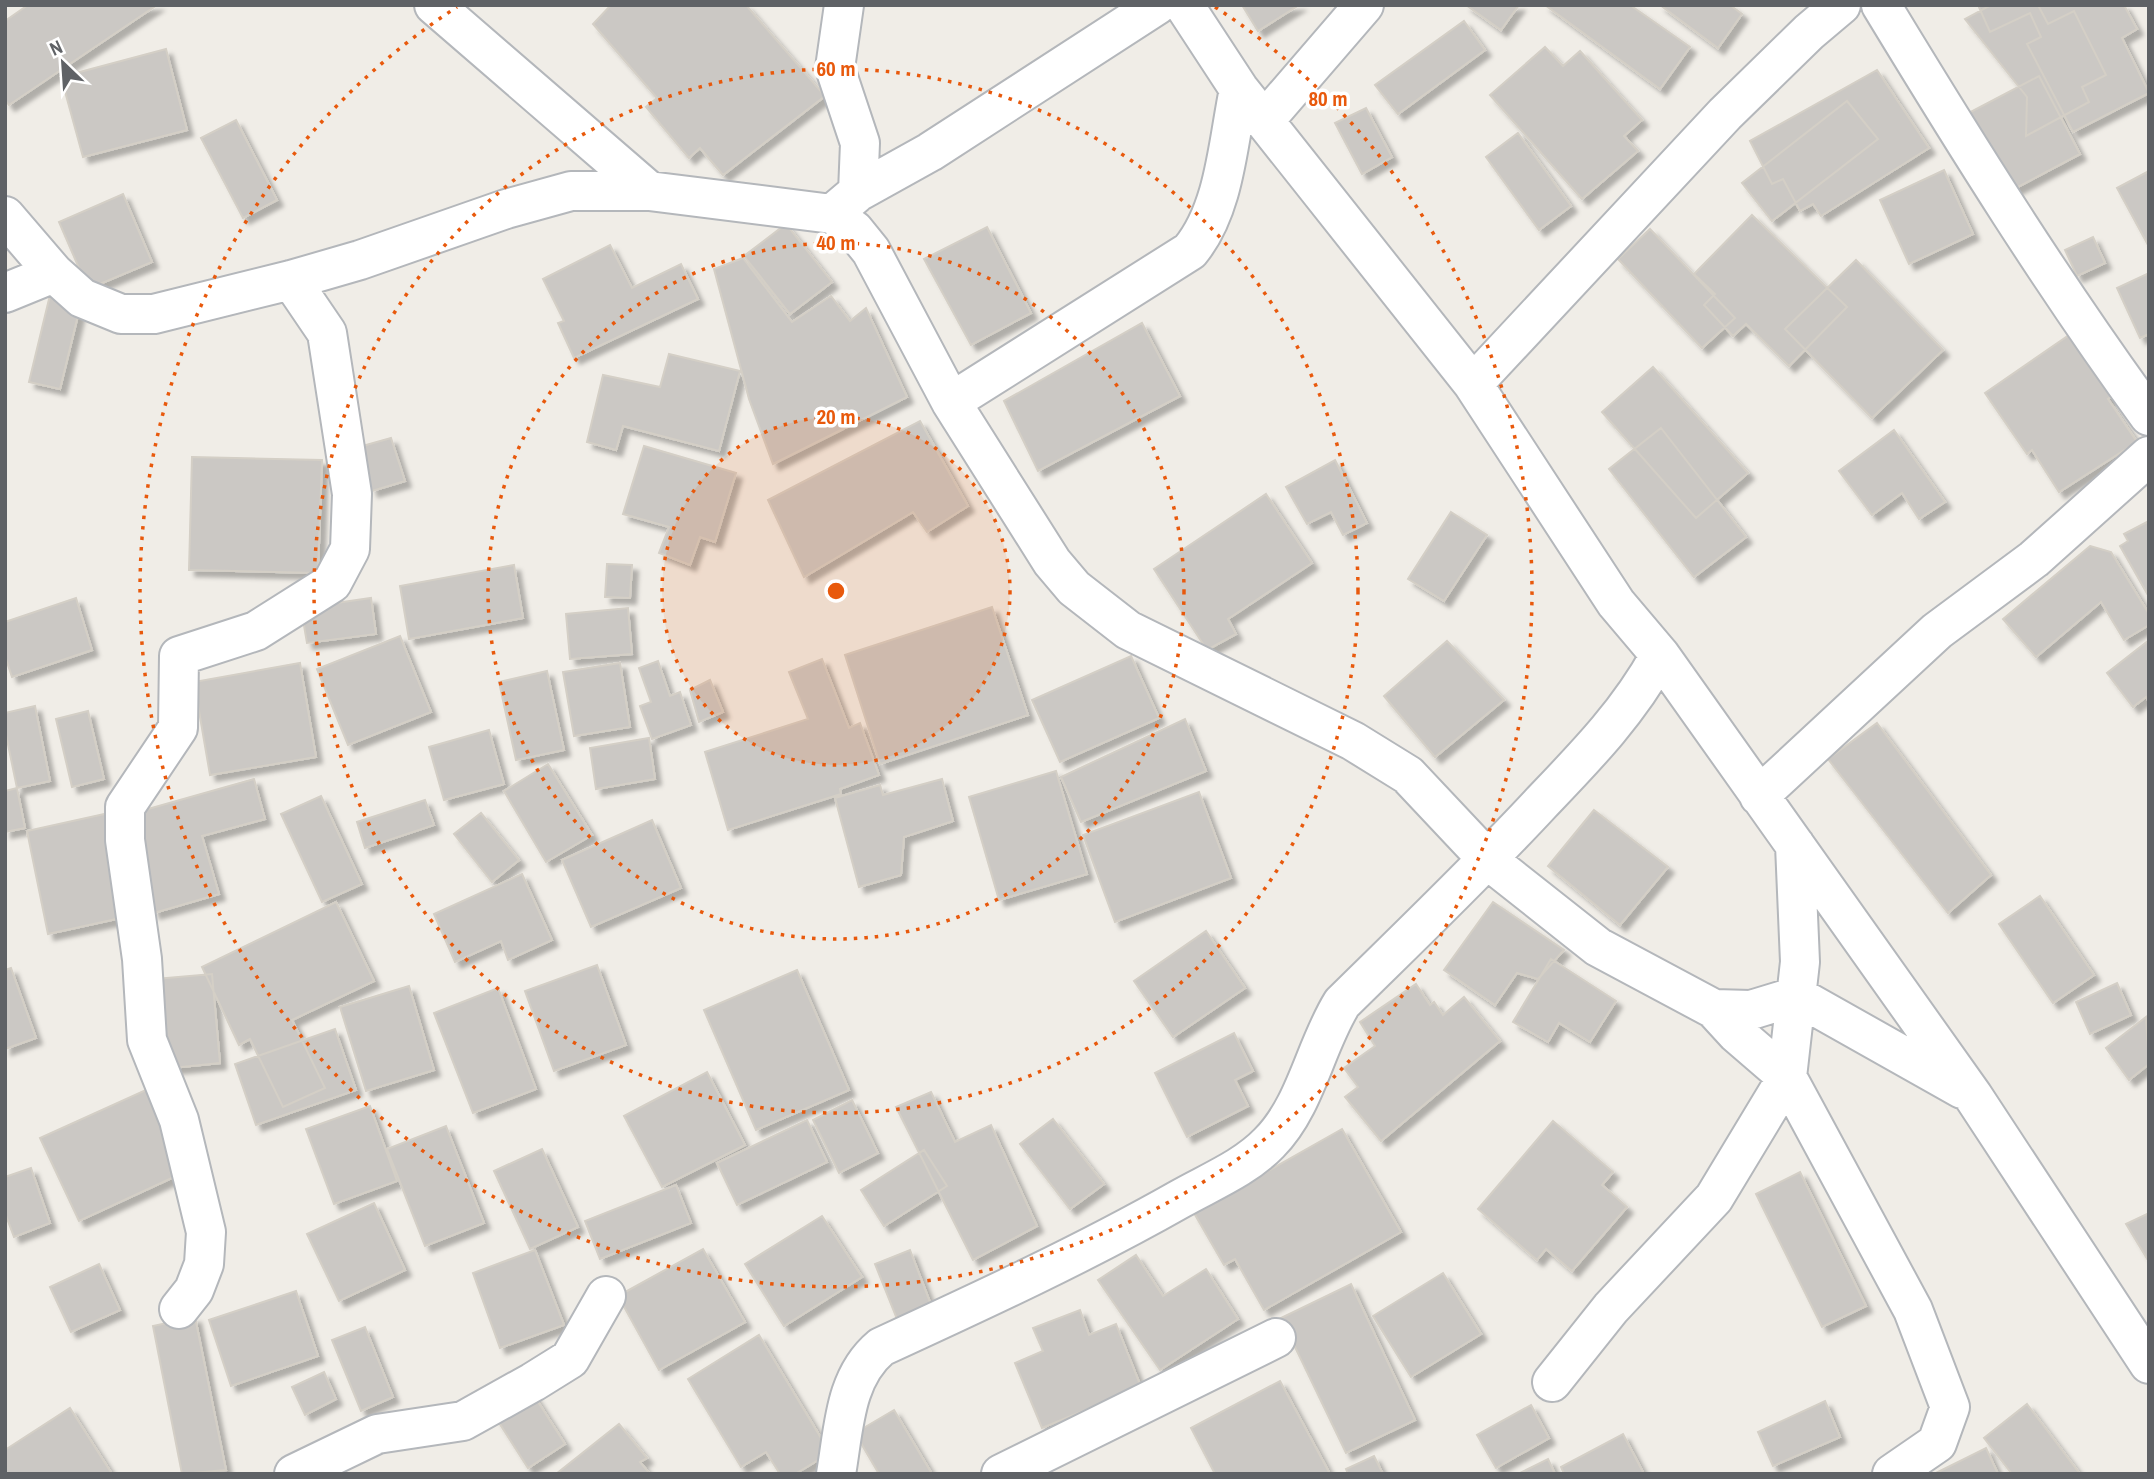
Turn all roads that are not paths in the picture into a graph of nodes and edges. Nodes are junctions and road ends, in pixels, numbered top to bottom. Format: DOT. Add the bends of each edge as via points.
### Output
graph roads {
  1 [pos="434,5"];
  2 [pos="844,5"];
  3 [pos="1157,5"];
  4 [pos="1184,5"];
  5 [pos="1364,5"];
  6 [pos="1841,5"];
  7 [pos="1881,5"];
  8 [pos="1238,89"];
  9 [pos="1264,121"];
  10 [pos="649,191"];
  11 [pos="845,203"];
  12 [pos="5,216"];
  13 [pos="54,273"];
  14 [pos="290,279"];
  15 [pos="5,293"];
  16 [pos="1474,384"];
  17 [pos="951,402"];
  18 [pos="2149,416"];
  19 [pos="2149,456"];
  20 [pos="1660,655"];
  21 [pos="1759,796"];
  22 [pos="1796,845"];
  23 [pos="1488,860"];
  24 [pos="1797,996"];
  25 [pos="1714,1009"];
  26 [pos="1787,1077"];
  27 [pos="1973,1096"];
  28 [pos="606,1296"];
  29 [pos="179,1309"];
  30 [pos="1276,1338"];
  31 [pos="2149,1364"];
  32 [pos="1552,1382"];
  33 [pos="294,1474"];
  34 [pos="836,1474"];
  35 [pos="1001,1474"];
  36 [pos="1892,1474"];
  1 -- 10 [label="street"];
  2 -- 11 [label="street" via="835,68 860,144"];
  3 -- 11 [label="street"];
  4 -- 8 [label="street"];
  5 -- 9 [label="street"];
  6 -- 16 [label="street" via="1725,114"];
  7 -- 18 [label="street" via="2087,332"];
  8 -- 9 [label="street"];
  8 -- 17 [label="street" via="1213,212 1206,233 1190,251"];
  9 -- 16 [label="street"];
  10 -- 11 [label="street"];
  10 -- 14 [label="street" via="571,191"];
  11 -- 17 [label="street" via="854,230 871,251"];
  12 -- 13 [label="street"];
  13 -- 14 [label="street" via="82,298 121,314 154,314"];
  13 -- 15 [label="street"];
  14 -- 29 [label="street" via="327,333 352,494 350,549 332,583 256,631 179,656 178,728 125,807 147,1040 179,1120 206,1233 204,1264 194,1290"];
  16 -- 20 [label="street" via="1616,603"];
  17 -- 23 [label="street" via="1052,562 1074,588 1128,630 1353,741 1408,775"];
  19 -- 21 [label="street" via="2034,559 1937,631"];
  20 -- 21 [label="street"];
  20 -- 23 [label="street" via="1628,708"];
  21 -- 22 [label="street"];
  22 -- 24 [label="street"];
  22 -- 27 [label="street"];
  23 -- 25 [label="street" via="1598,947"];
  23 -- 34 [label="street" via="1342,1003 1286,1122 1270,1143 1136,1224 881,1348 866,1360 851,1389"];
  24 -- 25 [label="street" via="1751,1010"];
  24 -- 26 [label="street"];
  24 -- 27 [label="street"];
  25 -- 26 [label="street"];
  26 -- 32 [label="street" via="1714,1198 1611,1308"];
  26 -- 36 [label="street" via="1913,1310 1950,1407 1937,1443"];
  27 -- 31 [label="street"];
  28 -- 33 [label="street" via="570,1359 463,1422 377,1434"];
  30 -- 35 [label="street"];
}
